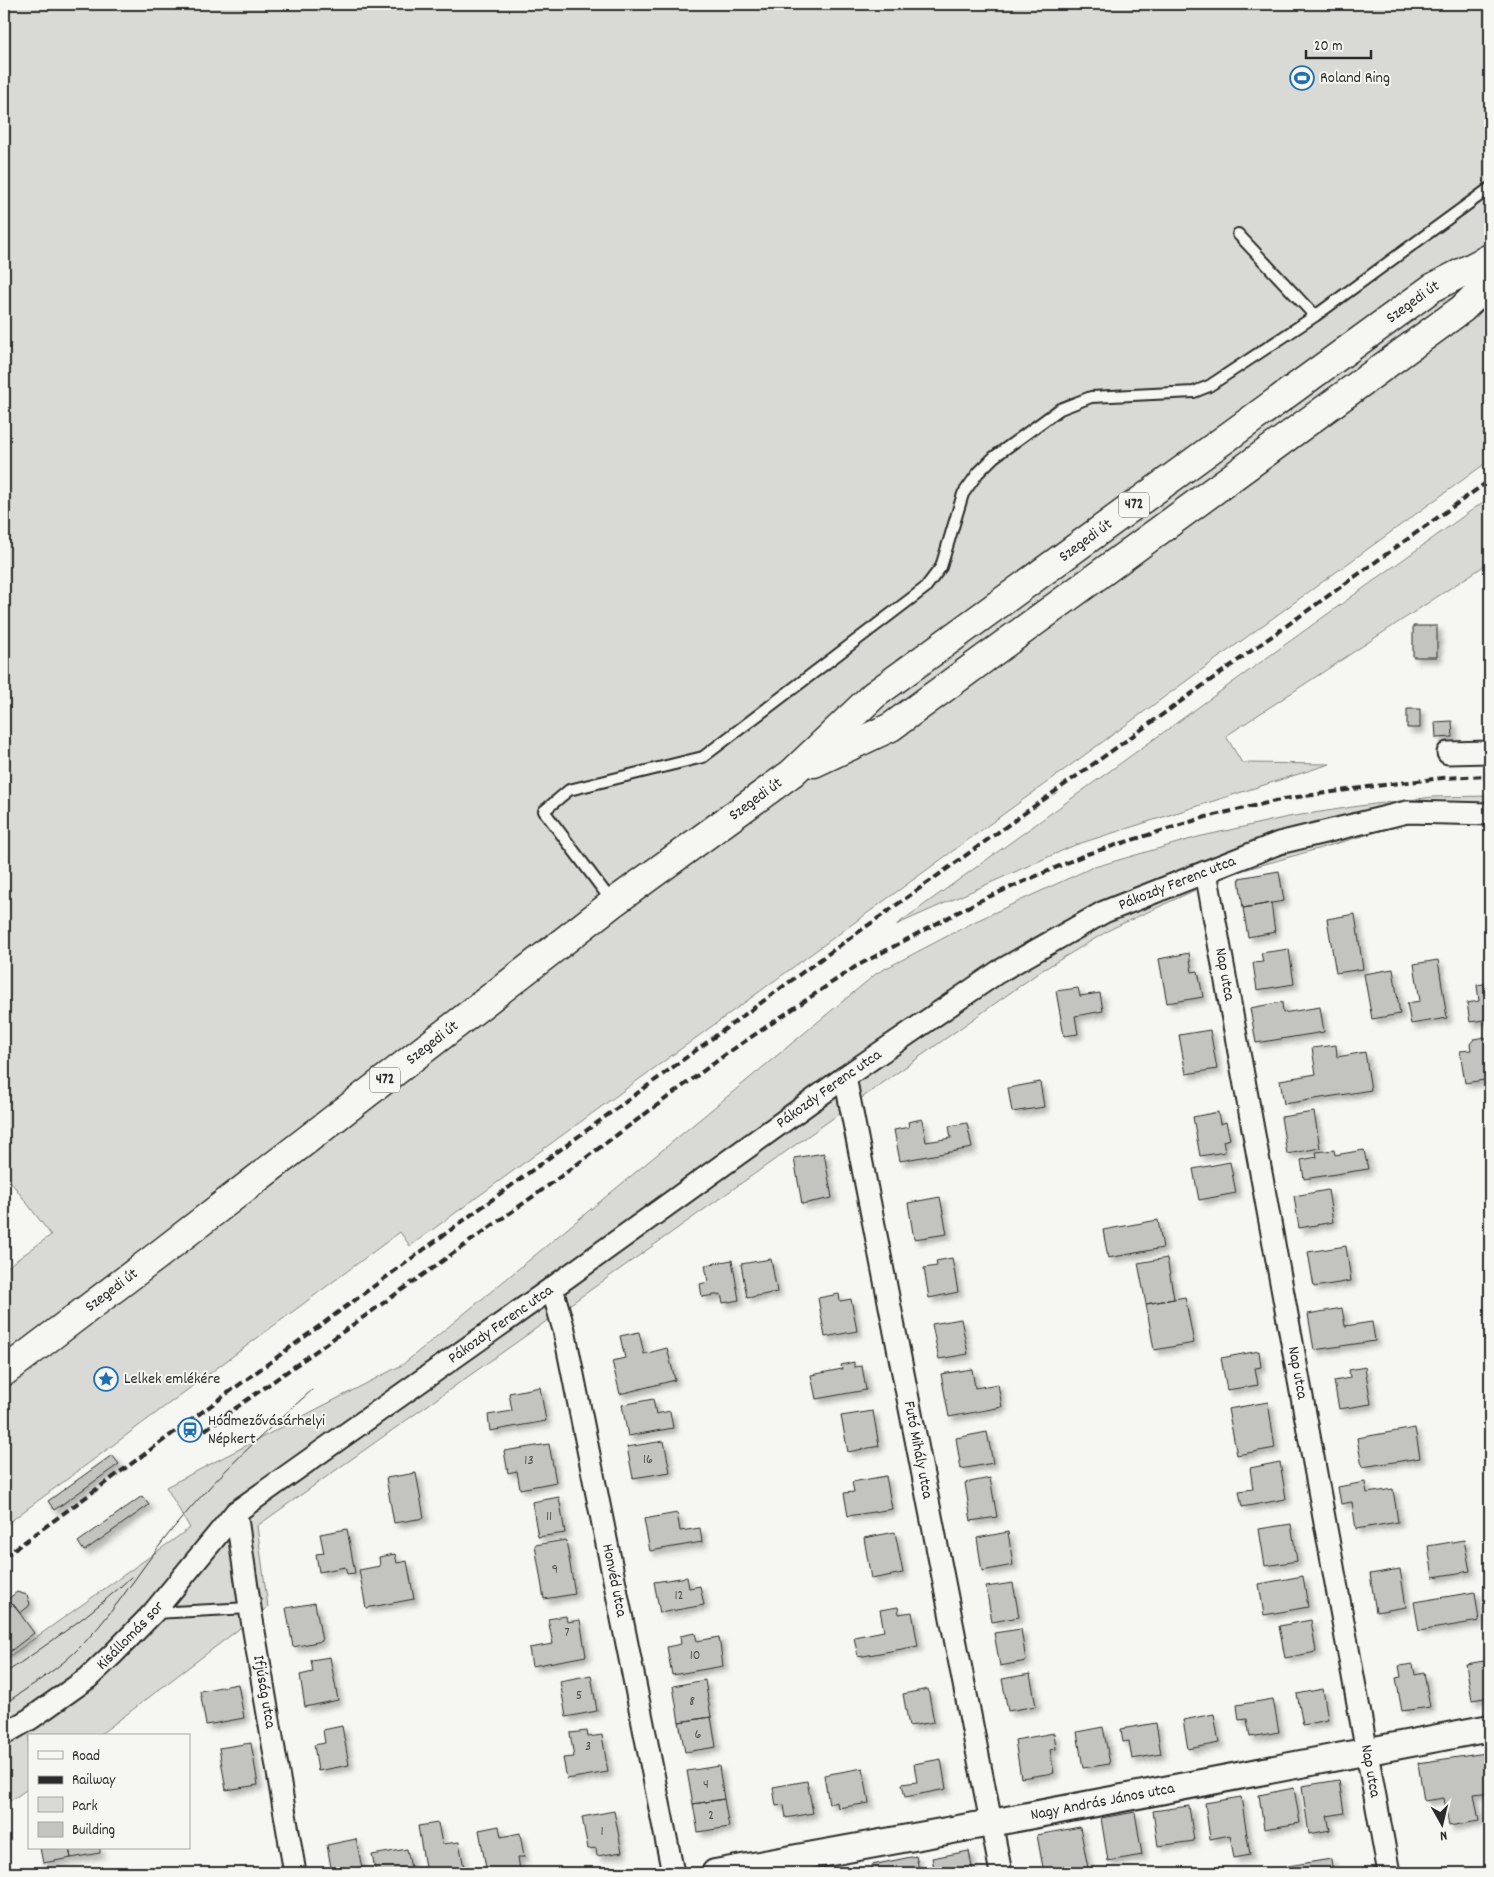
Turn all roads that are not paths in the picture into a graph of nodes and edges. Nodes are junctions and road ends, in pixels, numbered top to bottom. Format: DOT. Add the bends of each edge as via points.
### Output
graph roads {
  1 [pos="1490,188"];
  2 [pos="1238,234"];
  3 [pos="1490,258"];
  4 [pos="1490,282"];
  5 [pos="1315,316"];
  6 [pos="1490,752"];
  7 [pos="1448,753"];
  8 [pos="792,773"];
  9 [pos="1490,814"];
  10 [pos="1206,872"];
  11 [pos="613,903"];
  12 [pos="845,1077"];
  13 [pos="552,1288"];
  14 [pos="4,1372"];
  15 [pos="236,1512"];
  16 [pos="250,1608"];
  17 [pos="153,1613"];
  18 [pos="1490,1728"];
  19 [pos="4,1734"];
  20 [pos="1366,1751"];
  21 [pos="991,1823"];
  22 [pos="295,1873"];
  23 [pos="672,1873"];
  24 [pos="715,1873"];
  25 [pos="1000,1873"];
  26 [pos="1389,1873"];
  1 -- 5 [label="lane"];
  2 -- 5 [label="lane"];
  3 -- 8 [label="main road, Szegedi út / 472" via="1432,288 874,695"];
  4 -- 8 [label="main road, Szegedi út / 472" via="1462,309 891,727"];
  5 -- 11 [label="lane" via="1209,386 1194,392 1091,397 1060,409 994,457 978,473 963,494 941,567 925,588 703,758 569,790 544,811"];
  6 -- 7 [label="street"];
  8 -- 11 [label="main road, Szegedi út / 472"];
  9 -- 10 [label="street, Pákozdy Ferenc utca" via="1407,812 1279,843"];
  10 -- 12 [label="street, Pákozdy Ferenc utca" via="1104,912 998,972"];
  10 -- 20 [label="street, Nap utca"];
  11 -- 14 [label="main road, Szegedi út / 472"];
  12 -- 13 [label="street, Pákozdy Ferenc utca"];
  12 -- 21 [label="street, Futó Mihály utca"];
  13 -- 15 [label="street, Pákozdy Ferenc utca"];
  13 -- 23 [label="street, Honvéd utca" via="564,1330"];
  15 -- 16 [label="street, Ifjúság utca"];
  15 -- 17 [label="street, Kisállomás sor"];
  16 -- 17 [label="lane"];
  16 -- 22 [label="street, Ifjúság utca"];
  17 -- 19 [label="street, Kisállomás sor" via="88,1678"];
  18 -- 20 [label="street, Nagy András János utca"];
  20 -- 21 [label="street, Nagy András János utca"];
  20 -- 26 [label="street, Nap utca"];
  21 -- 24 [label="street, Nagy András János utca"];
  21 -- 25 [label="street, Futó Mihály utca"];
}
